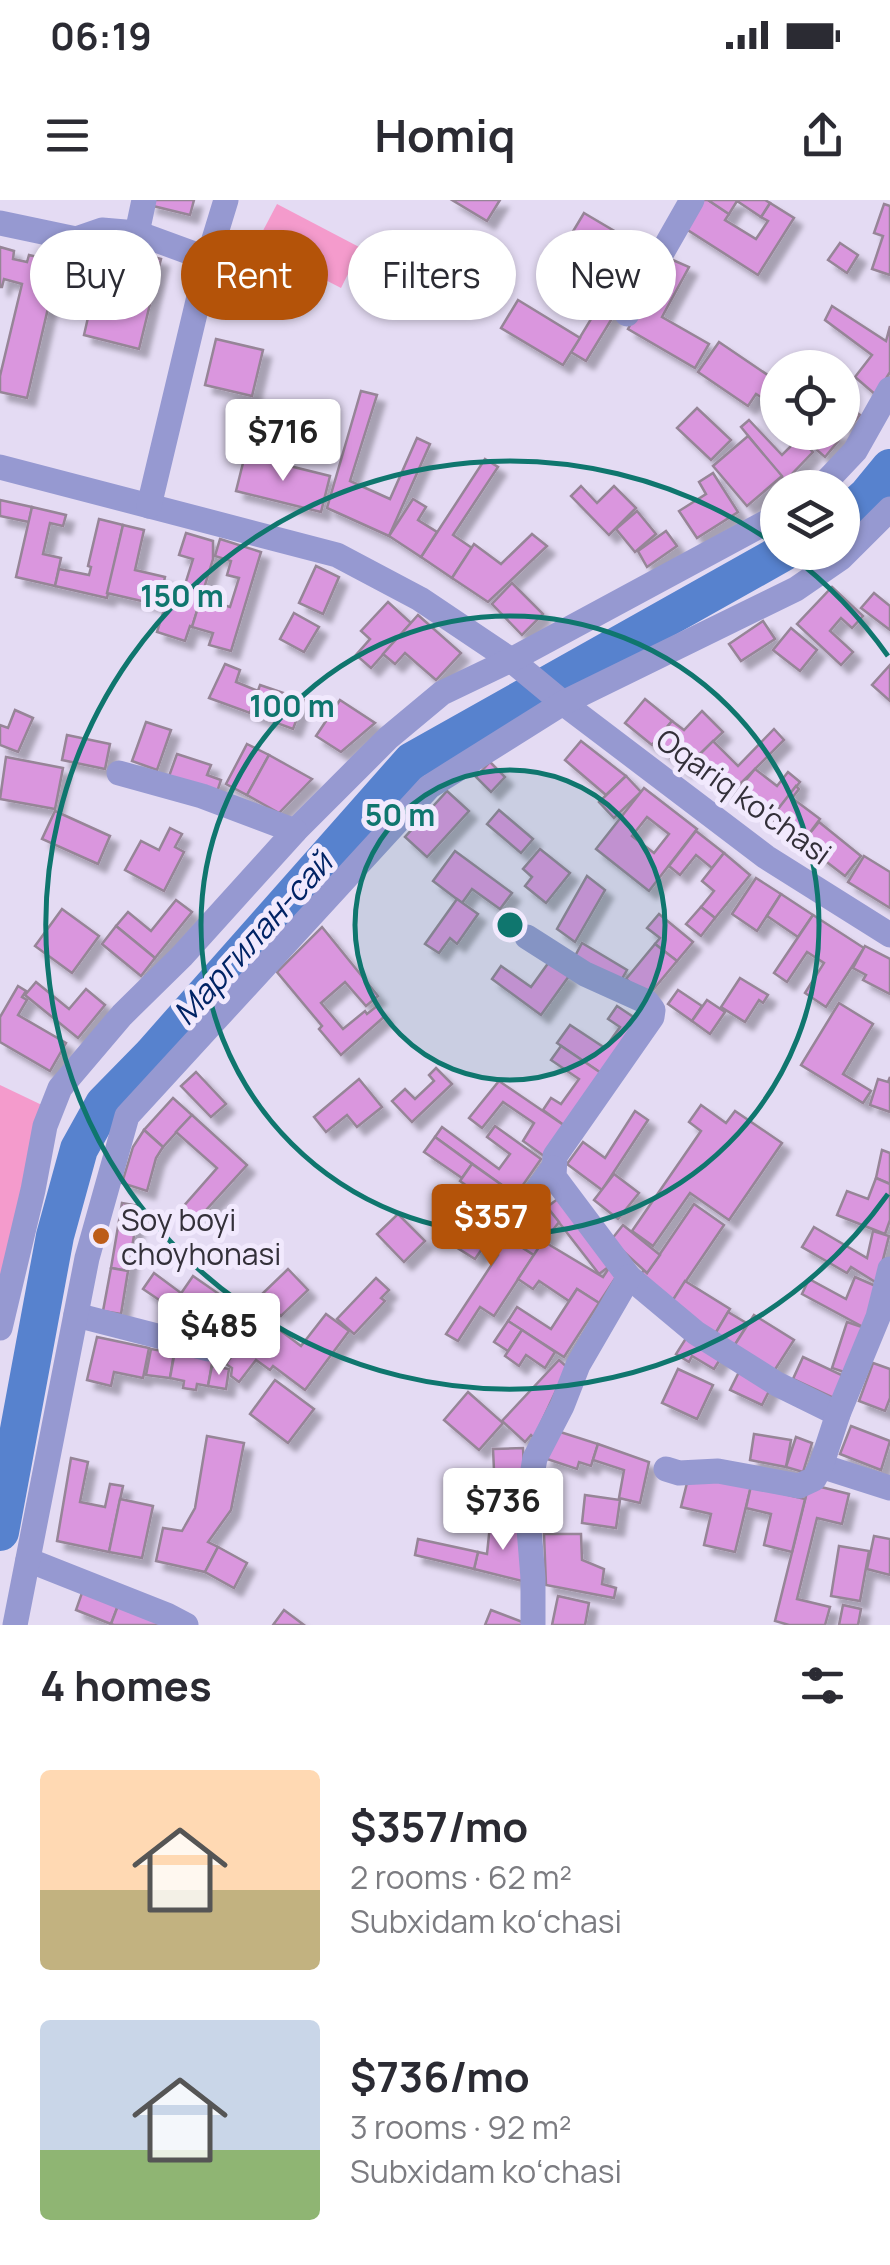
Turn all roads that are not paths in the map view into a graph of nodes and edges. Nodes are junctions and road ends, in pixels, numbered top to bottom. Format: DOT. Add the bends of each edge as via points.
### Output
graph roads {
  1 [pos="144,200"];
  2 [pos="226,200"];
  3 [pos="692,200"];
  4 [pos="0,224"];
  5 [pos="30,230"];
  6 [pos="139,230"];
  7 [pos="217,230"];
  8 [pos="675,230"];
  9 [pos="193,320"];
  10 [pos="890,389"];
  11 [pos="0,467"];
  12 [pos="837,470"];
  13 [pos="149,506"];
  14 [pos="890,508"];
  15 [pos="760,526"];
  16 [pos="512,660"];
  17 [pos="563,703"];
  18 [pos="118,773"];
  19 [pos="295,830"];
  20 [pos="890,935"];
  21 [pos="528,938"];
  22 [pos="553,1168"];
  23 [pos="512,1225"];
  24 [pos="890,1269"];
  25 [pos="630,1277"];
  26 [pos="76,1315"];
  27 [pos="0,1328"];
  28 [pos="208,1349"];
  29 [pos="838,1414"];
  30 [pos="821,1466"];
  31 [pos="666,1469"];
  32 [pos="890,1488"];
  33 [pos="28,1560"];
  34 [pos="15,1625"];
  35 [pos="186,1625"];
  36 [pos="533,1625"];
  1 -- 6 [label="street"];
  2 -- 7 [label="street"];
  3 -- 8 [label="street"];
  4 -- 5 [label="street"];
  9 -- 13 [label="street"];
  10 -- 12 [label="street"];
  11 -- 13 [label="street, Oqariq ko'chasi"];
  13 -- 16 [label="street, Oqariq ko'chasi" via="337,554"];
  14 -- 17 [label="street" via="841,558 796,589"];
  15 -- 16 [label="street"];
  16 -- 17 [label="street, Oqariq ko'chasi"];
  16 -- 19 [label="street" via="442,693"];
  17 -- 20 [label="street, Oqariq ko'chasi" via="766,857"];
  17 -- 26 [label="street" via="429,786 127,1116"];
  18 -- 19 [label="street"];
  19 -- 27 [label="street" via="60,1088 44,1126"];
  21 -- 22 [label="street" via="653,1010 554,1156"];
  22 -- 23 [label="street"];
  22 -- 25 [label="street"];
  24 -- 29 [label="street"];
  25 -- 29 [label="street" via="696,1333"];
  25 -- 36 [label="street" via="534,1458 528,1504"];
  26 -- 28 [label="street"];
  26 -- 33 [label="street"];
  29 -- 30 [label="street"];
  30 -- 31 [label="street" via="803,1486"];
  30 -- 32 [label="street"];
  33 -- 34 [label="street"];
  33 -- 35 [label="street"];
}
